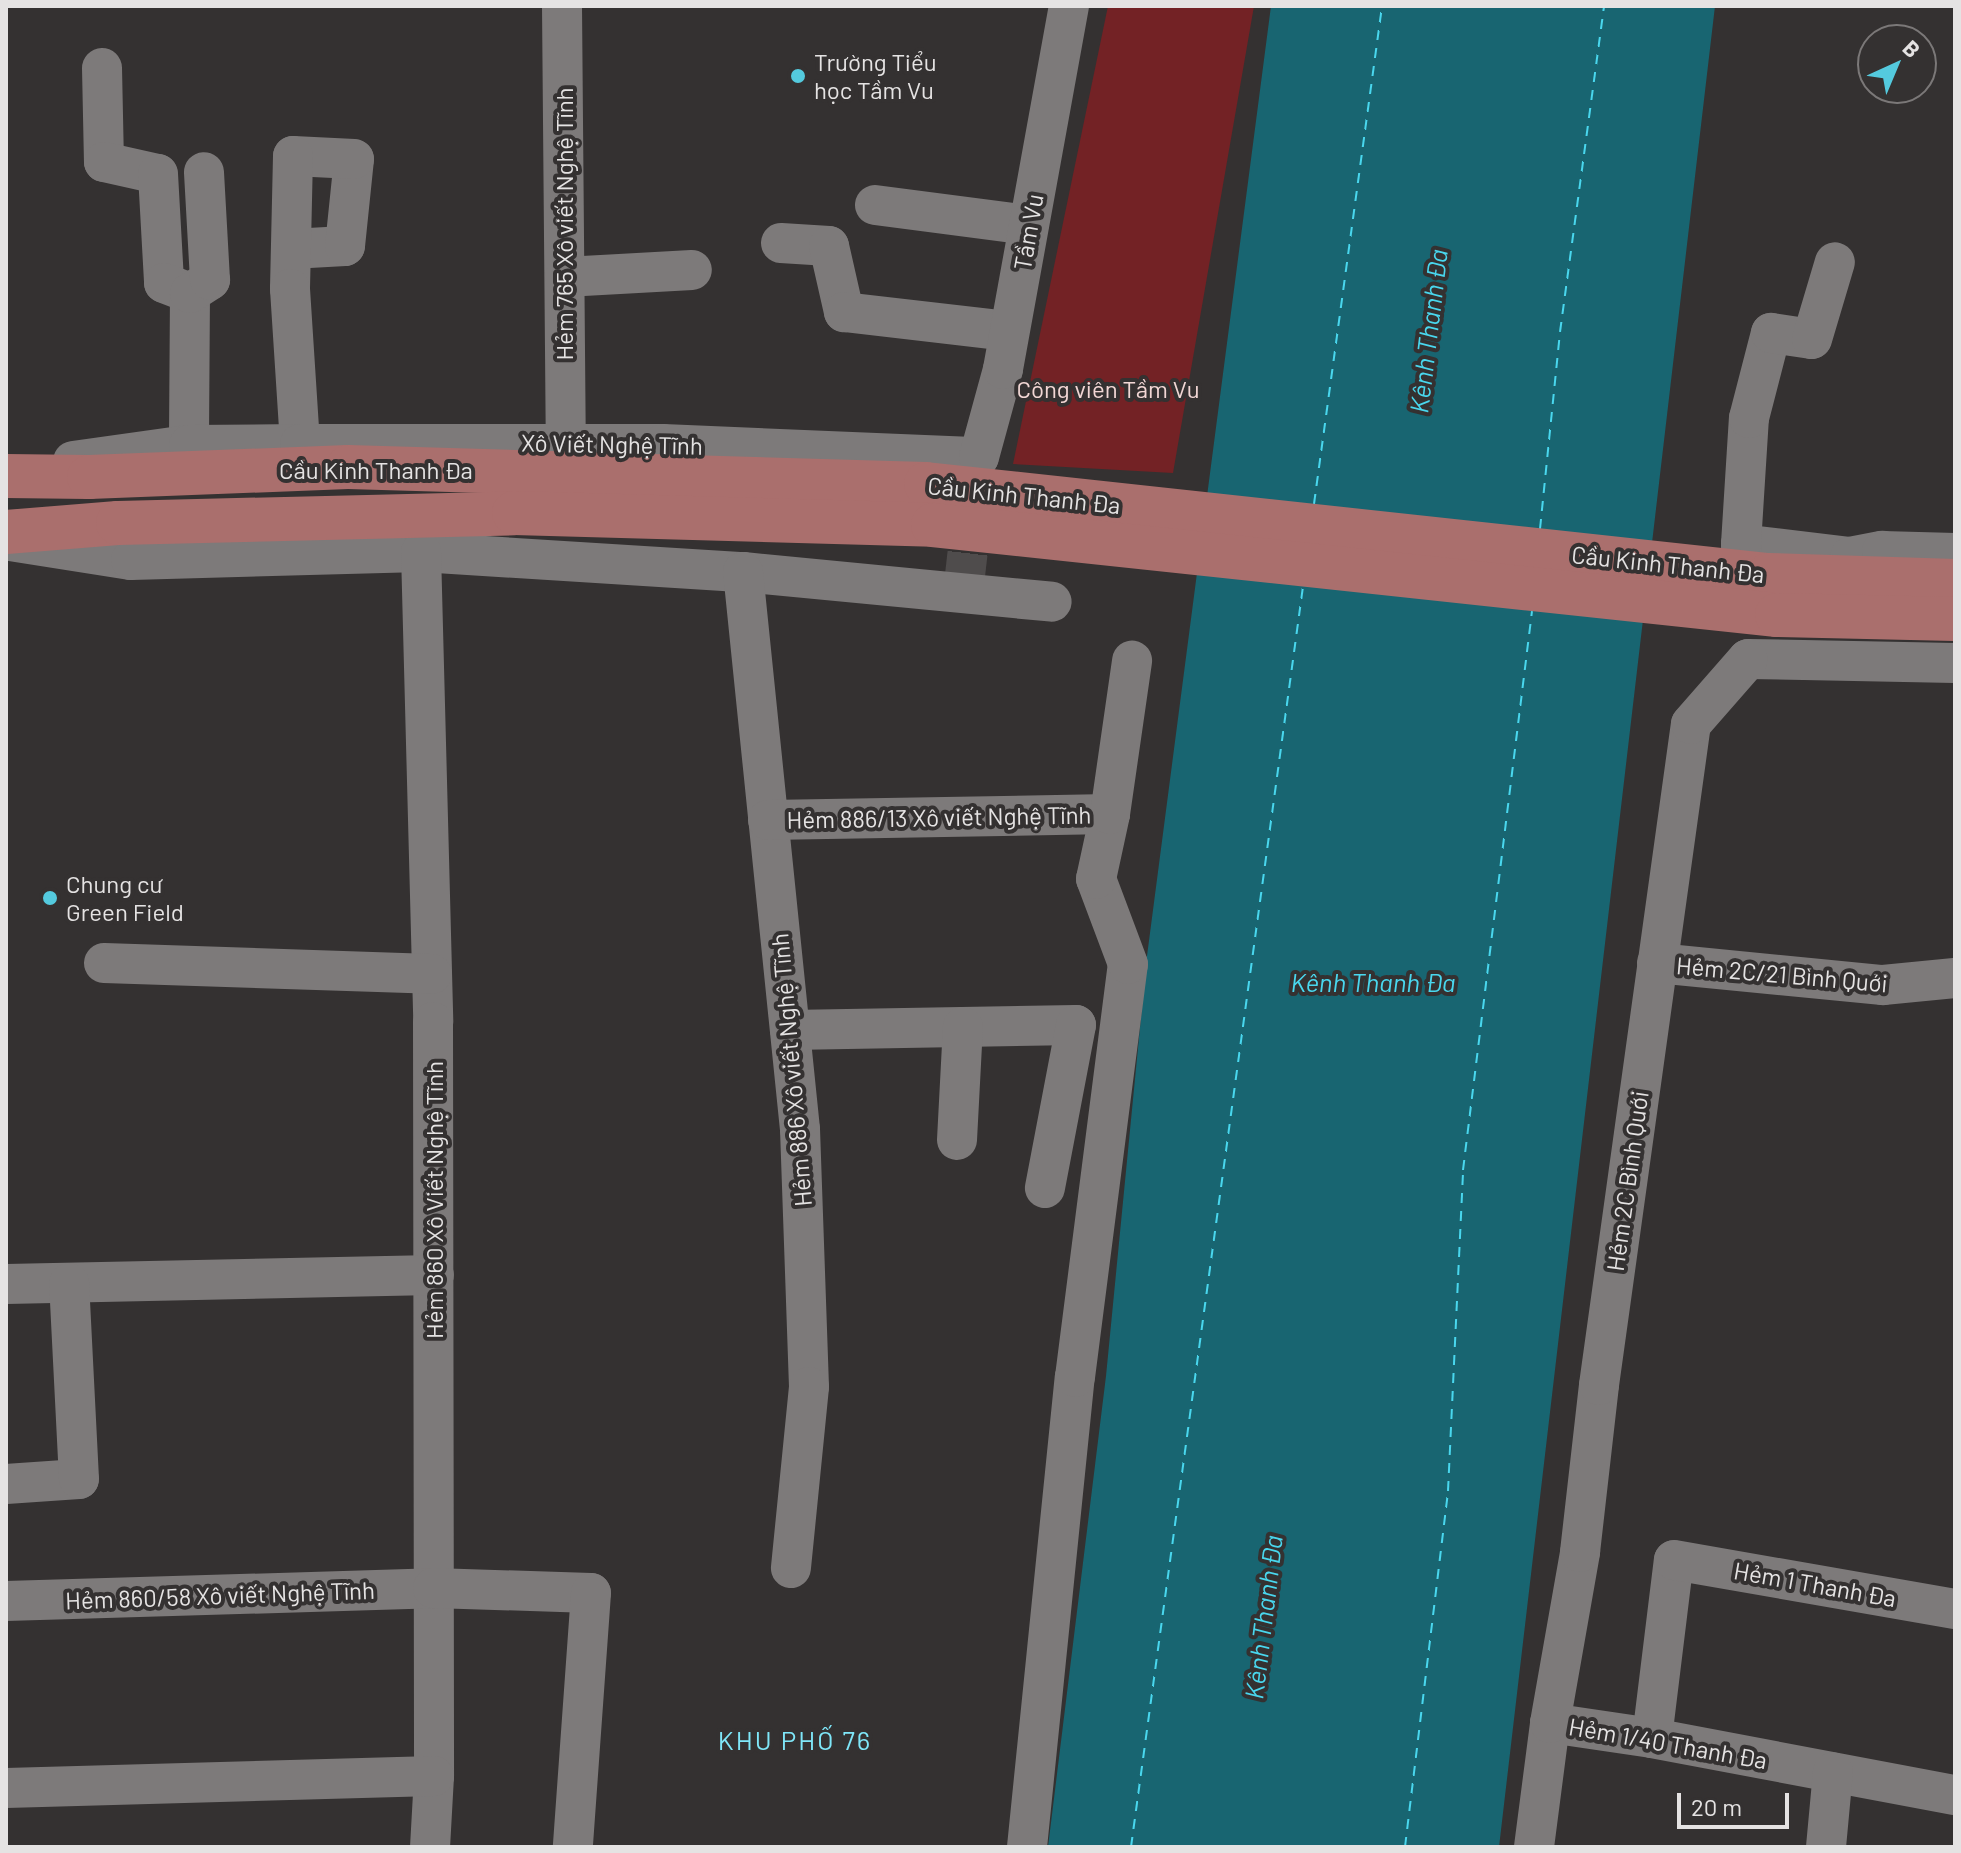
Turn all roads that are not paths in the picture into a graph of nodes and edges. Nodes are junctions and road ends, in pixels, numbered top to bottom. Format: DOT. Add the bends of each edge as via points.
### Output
graph roads {
  1 [pos="562,6"];
  2 [pos="1069,6"];
  3 [pos="102,68"];
  4 [pos="204,172"];
  5 [pos="875,205"];
  6 [pos="1029,225"];
  7 [pos="781,243"];
  8 [pos="291,249"];
  9 [pos="1835,262"];
  10 [pos="692,270"];
  11 [pos="565,277"];
  12 [pos="190,293"];
  13 [pos="1009,331"];
  14 [pos="566,443"];
  15 [pos="300,444"];
  16 [pos="189,445"];
  17 [pos="979,457"];
  18 [pos="6,473"];
  19 [pos="89,477"];
  20 [pos="6,532"];
  21 [pos="6,541"];
  22 [pos="1741,544"];
  23 [pos="421,552"];
  24 [pos="1955,553"];
  25 [pos="1850,557"];
  26 [pos="743,572"];
  27 [pos="1955,581"];
  28 [pos="1052,602"];
  29 [pos="1955,619"];
  30 [pos="1748,659"];
  31 [pos="1132,661"];
  32 [pos="1848,661"];
  33 [pos="1955,663"];
  34 [pos="1110,814"];
  35 [pos="768,820"];
  36 [pos="104,963"];
  37 [pos="1657,963"];
  38 [pos="432,974"];
  39 [pos="1955,978"];
  40 [pos="963,1027"];
  41 [pos="790,1030"];
  42 [pos="957,1140"];
  43 [pos="1045,1188"];
  44 [pos="434,1275"];
  45 [pos="69,1283"];
  46 [pos="6,1284"];
  47 [pos="6,1484"];
  48 [pos="791,1568"];
  49 [pos="433,1588"];
  50 [pos="6,1601"];
  51 [pos="1955,1609"];
  52 [pos="1550,1723"];
  53 [pos="1652,1738"];
  54 [pos="1833,1772"];
  55 [pos="434,1776"];
  56 [pos="6,1788"];
  57 [pos="1955,1795"];
  58 [pos="430,1847"];
  59 [pos="573,1847"];
  60 [pos="1027,1847"];
  61 [pos="1534,1847"];
  62 [pos="1826,1847"];
  1 -- 11 [label="street, Hẻm 765 Xô viết Nghệ Tĩnh"];
  2 -- 6 [label="street, Tầm Vu"];
  3 -- 12 [label="street" via="104,162 158,174 164,283"];
  4 -- 12 [label="street" via="210,280"];
  5 -- 6 [label="street"];
  6 -- 13 [label="street, Tầm Vu"];
  7 -- 13 [label="street" via="829,246 844,312"];
  8 -- 15 [label="street"];
  9 -- 22 [label="street" via="1812,339 1771,333 1749,418"];
  10 -- 11 [label="street"];
  11 -- 14 [label="street, Hẻm 765 Xô viết Nghệ Tĩnh"];
  12 -- 16 [label="street"];
  13 -- 17 [label="street, Tầm Vu"];
  14 -- 15 [label="street, Xô Viết Nghệ Tĩnh"];
  14 -- 17 [label="street, Xô Viết Nghệ Tĩnh"];
  15 -- 16 [label="street, Xô Viết Nghệ Tĩnh"];
  16 -- 18 [label="street, Xô Viết Nghệ Tĩnh"];
  18 -- 19 [label="main road, Xô Viết Nghệ Tĩnh"];
  19 -- 27 [label="main road, Cầu Kinh Thanh Đa" via="348,467 926,484 1768,575"];
  20 -- 29 [label="main road, Cầu Kinh Thanh Đa" via="118,523 514,513 933,525 1777,615"];
  21 -- 23 [label="street" via="131,560"];
  22 -- 25 [label="street"];
  22 -- 30 [label="street"];
  23 -- 26 [label="street"];
  23 -- 38 [label="street, Hẻm 860 Xô Viết Nghệ Tĩnh"];
  24 -- 25 [label="street" via="1882,551"];
  25 -- 32 [label="street"];
  26 -- 28 [label="street"];
  26 -- 35 [label="street, Hẻm 886 Xô viết Nghệ Tĩnh"];
  30 -- 32 [label="street"];
  30 -- 37 [label="street, Hẻm 2C Bình Quới" via="1691,724"];
  31 -- 34 [label="street"];
  32 -- 33 [label="street"];
  34 -- 35 [label="street, Hẻm 886/13 Xô viết Nghệ Tĩnh"];
  34 -- 60 [label="street" via="1096,879 1128,964 1075,1377"];
  35 -- 41 [label="street, Hẻm 886 Xô viết Nghệ Tĩnh"];
  36 -- 38 [label="street"];
  37 -- 39 [label="street, Hẻm 2C/21 Bình Quới" via="1883,985"];
  37 -- 52 [label="street, Hẻm 2C Bình Quới" via="1580,1552"];
  38 -- 44 [label="street, Hẻm 860 Xô Viết Nghệ Tĩnh"];
  40 -- 41 [label="street"];
  40 -- 42 [label="street"];
  40 -- 43 [label="street" via="1076,1025"];
  41 -- 48 [label="street, Hẻm 886 Xô viết Nghệ Tĩnh" via="800,1129 809,1387"];
  44 -- 45 [label="street"];
  44 -- 49 [label="street, Hẻm 860 Xô Viết Nghệ Tĩnh"];
  45 -- 46 [label="street"];
  45 -- 47 [label="street" via="79,1479"];
  49 -- 50 [label="street, Hẻm 860/58 Xô viết Nghệ Tĩnh"];
  49 -- 55 [label="street, Hẻm 860 Xô Viết Nghệ Tĩnh"];
  49 -- 59 [label="street" via="591,1593"];
  51 -- 53 [label="street, Hẻm 1 Thanh Đa" via="1674,1560"];
  52 -- 53 [label="street, Hẻm 1/40 Thanh Đa"];
  52 -- 61 [label="street, Hẻm 1/40 Thanh Đa"];
  53 -- 54 [label="street, Hẻm 1/40 Thanh Đa"];
  54 -- 57 [label="street, Hẻm 1/40 Thanh Đa"];
  54 -- 62 [label="street"];
  55 -- 56 [label="street"];
  55 -- 58 [label="street, Hẻm 860 Xô Viết Nghệ Tĩnh"];
}
